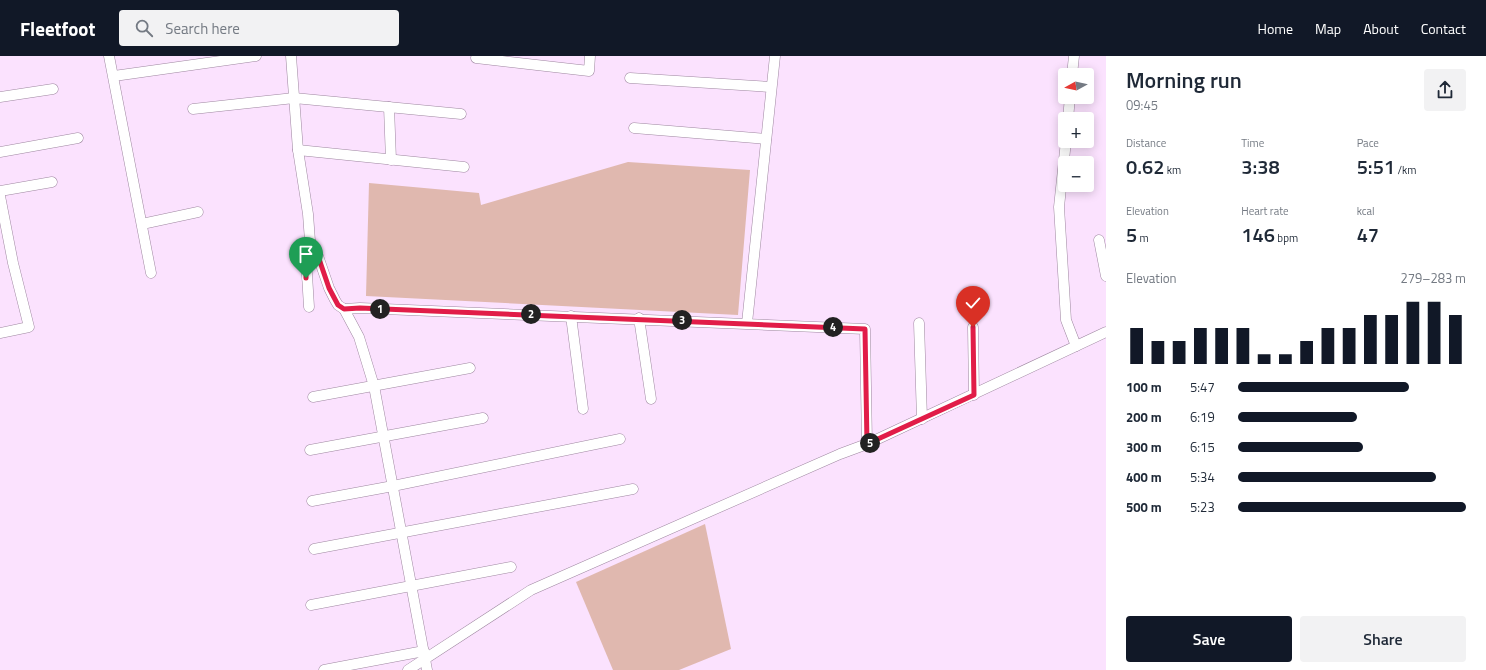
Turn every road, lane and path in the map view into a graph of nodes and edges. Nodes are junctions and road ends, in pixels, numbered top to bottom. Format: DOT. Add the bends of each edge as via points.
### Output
graph roads {
  1 [pos="110,56"];
  2 [pos="256,56"];
  3 [pos="291,56"];
  4 [pos="590,56"];
  5 [pos="775,56"];
  6 [pos="1074,56"];
  7 [pos="476,58"];
  8 [pos="1073,68"];
  9 [pos="114,76"];
  10 [pos="630,78"];
  11 [pos="771,87"];
  12 [pos="53,89"];
  13 [pos="0,97"];
  14 [pos="294,98"];
  15 [pos="389,107"];
  16 [pos="193,109"];
  17 [pos="461,114"];
  18 [pos="634,128"];
  19 [pos="78,138"];
  20 [pos="766,139"];
  21 [pos="1065,148"];
  22 [pos="298,150"];
  23 [pos="0,152"];
  24 [pos="391,160"];
  25 [pos="464,167"];
  26 [pos="52,182"];
  27 [pos="0,190"];
  28 [pos="0,196"];
  29 [pos="198,212"];
  30 [pos="142,224"];
  31 [pos="1100,240"];
  32 [pos="310,241"];
  33 [pos="151,273"];
  34 [pos="1106,276"];
  35 [pos="309,307"];
  36 [pos="344,309"];
  37 [pos="571,316"];
  38 [pos="639,318"];
  39 [pos="747,323"];
  40 [pos="919,323"];
  41 [pos="973,327"];
  42 [pos="1106,332"];
  43 [pos="0,333"];
  44 [pos="1076,346"];
  45 [pos="470,368"];
  46 [pos="374,386"];
  47 [pos="974,395"];
  48 [pos="313,397"];
  49 [pos="651,399"];
  50 [pos="583,409"];
  51 [pos="483,418"];
  52 [pos="922,419"];
  53 [pos="384,436"];
  54 [pos="620,439"];
  55 [pos="867,444"];
  56 [pos="310,450"];
  57 [pos="393,486"];
  58 [pos="633,488"];
  59 [pos="312,501"];
  60 [pos="402,534"];
  61 [pos="314,550"];
  62 [pos="511,567"];
  63 [pos="412,586"];
  64 [pos="310,605"];
  65 [pos="425,655"];
  66 [pos="324,670"];
  67 [pos="408,670"];
  68 [pos="427,670"];
  1 -- 9 [label="street"];
  2 -- 9 [label="street"];
  3 -- 14 [label="street"];
  4 -- 7 [label="street" via="589,72"];
  5 -- 11 [label="street"];
  6 -- 8 [label="street"];
  9 -- 30 [label="street"];
  10 -- 11 [label="street"];
  11 -- 20 [label="street"];
  12 -- 13 [label="street"];
  14 -- 15 [label="street"];
  14 -- 16 [label="street"];
  14 -- 22 [label="street"];
  15 -- 17 [label="street"];
  15 -- 24 [label="street"];
  18 -- 20 [label="street"];
  19 -- 23 [label="street"];
  20 -- 39 [label="street"];
  21 -- 44 [label="street" via="1059,207 1066,320"];
  22 -- 24 [label="street"];
  22 -- 32 [label="street"];
  24 -- 25 [label="street"];
  26 -- 27 [label="street"];
  28 -- 43 [label="street" via="29,327"];
  29 -- 30 [label="street"];
  30 -- 33 [label="street"];
  31 -- 34 [label="street"];
  32 -- 35 [label="street" via="306,258"];
  32 -- 36 [label="street" via="332,294 338,305"];
  36 -- 37 [label="street"];
  36 -- 46 [label="street" via="359,337"];
  37 -- 38 [label="street"];
  37 -- 50 [label="street"];
  38 -- 39 [label="street"];
  38 -- 49 [label="street"];
  39 -- 55 [label="street" via="865,329"];
  40 -- 52 [label="street"];
  41 -- 47 [label="street"];
  42 -- 44 [label="street"];
  44 -- 47 [label="street"];
  45 -- 46 [label="street"];
  46 -- 48 [label="street"];
  46 -- 53 [label="street"];
  47 -- 52 [label="street"];
  51 -- 53 [label="street"];
  52 -- 55 [label="street"];
  53 -- 56 [label="street"];
  53 -- 57 [label="street"];
  54 -- 57 [label="street"];
  55 -- 65 [label="street" via="531,590"];
  57 -- 59 [label="street"];
  57 -- 60 [label="street"];
  58 -- 60 [label="street"];
  60 -- 61 [label="street"];
  60 -- 63 [label="street"];
  62 -- 63 [label="street"];
  63 -- 64 [label="street"];
  63 -- 65 [label="street"];
  65 -- 66 [label="street"];
  65 -- 67 [label="street"];
  65 -- 68 [label="street"];
}
